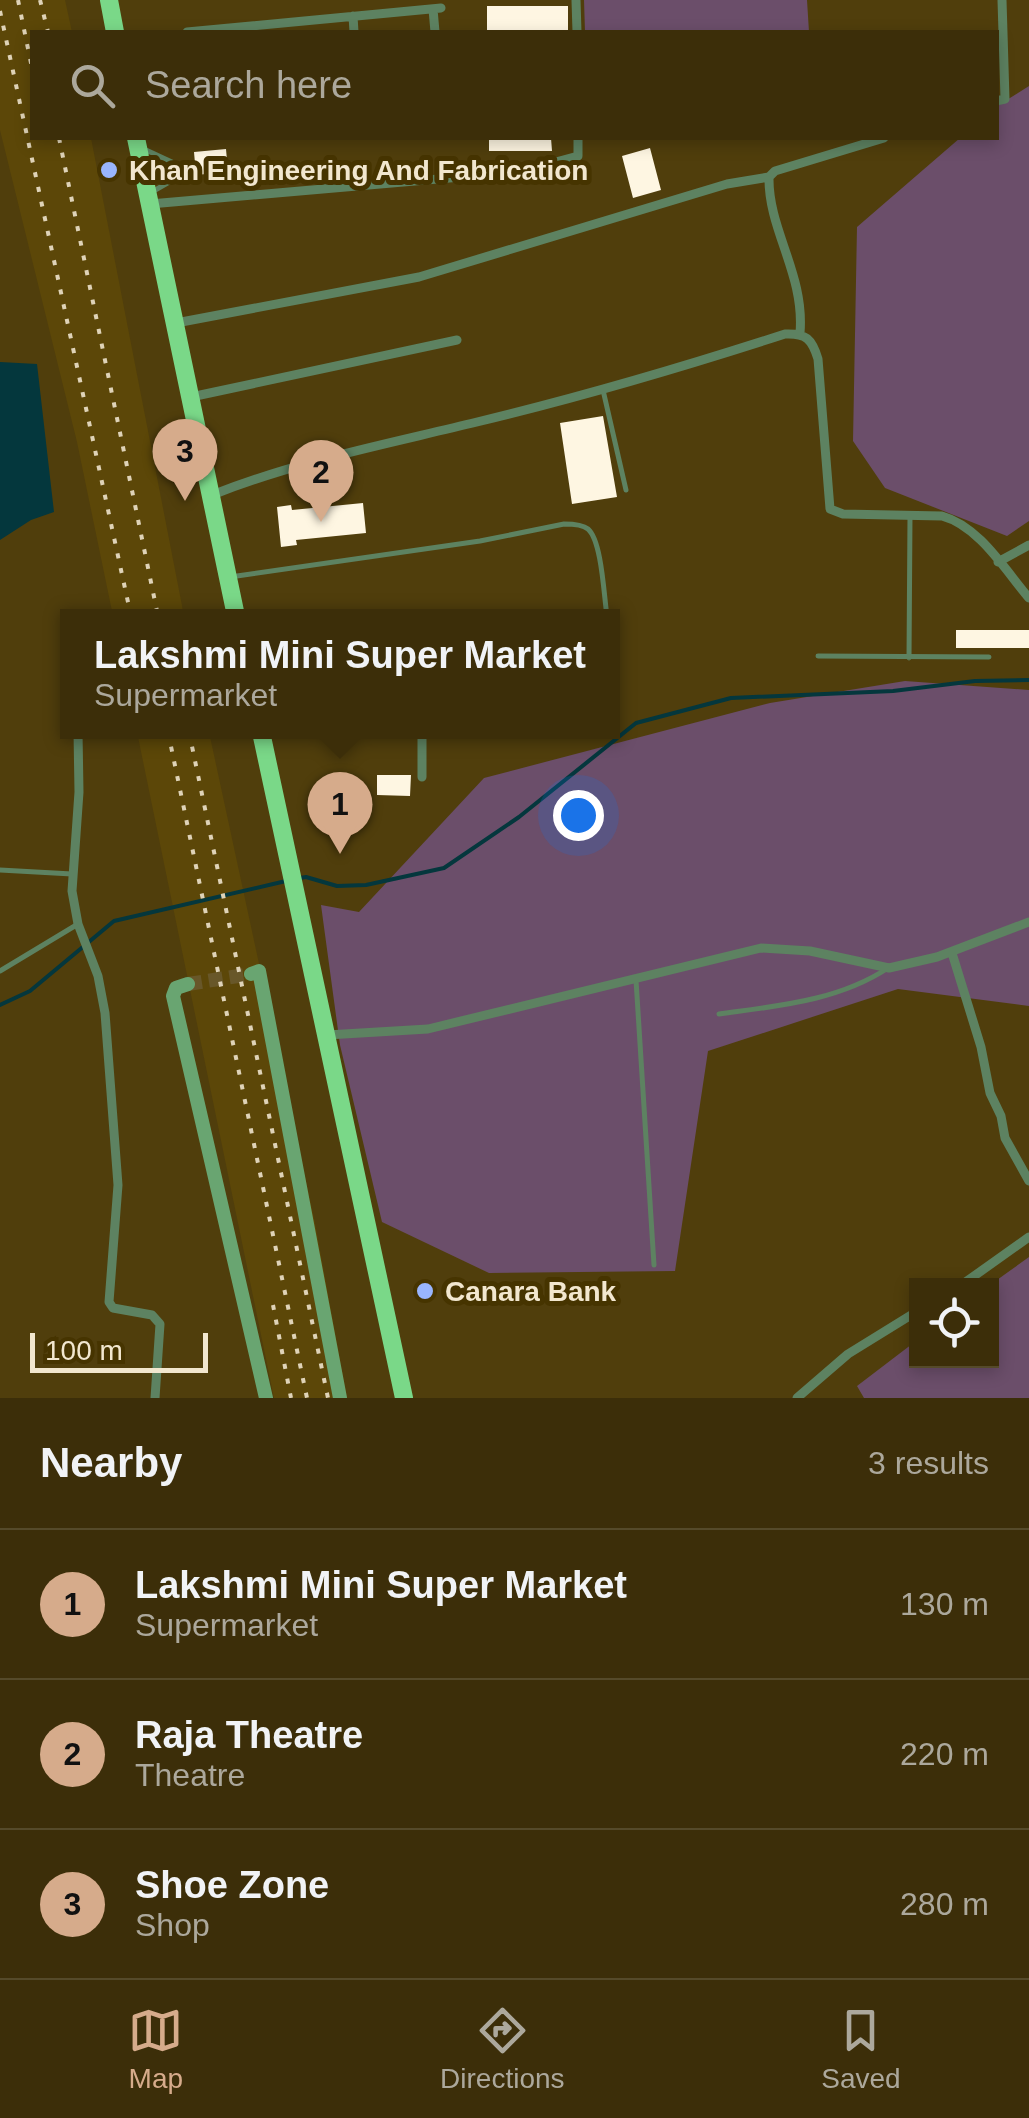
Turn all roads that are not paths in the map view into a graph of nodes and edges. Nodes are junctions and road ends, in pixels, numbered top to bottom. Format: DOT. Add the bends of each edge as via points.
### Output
graph roads {
  1 [pos="109,0"];
  2 [pos="576,0"];
  3 [pos="1002,0"];
  4 [pos="353,16"];
  5 [pos="267,28"];
  6 [pos="115,30"];
  7 [pos="226,30"];
  8 [pos="354,30"];
  9 [pos="434,30"];
  10 [pos="577,30"];
  11 [pos="999,100"];
  12 [pos="578,140"];
  13 [pos="877,140"];
  14 [pos="137,143"];
  15 [pos="769,177"];
  16 [pos="149,200"];
  17 [pos="173,324"];
  18 [pos="800,333"];
  19 [pos="457,340"];
  20 [pos="603,390"];
  21 [pos="188,397"];
  22 [pos="626,490"];
  23 [pos="210,496"];
  24 [pos="910,516"];
  25 [pos="1029,545"];
  26 [pos="998,562"];
  27 [pos="227,577"];
  28 [pos="1029,598"];
  29 [pos="234,609"];
  30 [pos="605,609"];
  31 [pos="818,656"];
  32 [pos="989,657"];
  33 [pos="909,658"];
  34 [pos="78,739"];
  35 [pos="261,739"];
  36 [pos="422,739"];
  37 [pos="422,776"];
  38 [pos="0,870"];
  39 [pos="73,874"];
  40 [pos="1029,922"];
  41 [pos="78,924"];
  42 [pos="952,952"];
  43 [pos="889,968"];
  44 [pos="0,972"];
  45 [pos="251,974"];
  46 [pos="636,977"];
  47 [pos="188,984"];
  48 [pos="719,1014"];
  49 [pos="324,1035"];
  50 [pos="1029,1181"];
  51 [pos="1029,1237"];
  52 [pos="654,1265"];
  53 [pos="971,1278"];
  54 [pos="909,1316"];
  55 [pos="155,1398"];
  56 [pos="266,1398"];
  57 [pos="340,1398"];
  58 [pos="404,1398"];
  59 [pos="798,1398"];
  1 -- 6 [label="highway"];
  2 -- 10 [label="street"];
  3 -- 11 [label="street" via="1005,98"];
  4 -- 5 [label="street"];
  4 -- 8 [label="street"];
  4 -- 9 [label="street" via="437,8"];
  5 -- 7 [label="street"];
  12 -- 16 [label="street" via="578,156 519,172"];
  13 -- 15 [label="street"];
  14 -- 16 [label="highway"];
  14 -- 16 [label="lane" via="174,163 176,172"];
  15 -- 17 [label="street" via="419,277"];
  15 -- 18 [label="street" via="800,290"];
  16 -- 17 [label="highway"];
  17 -- 21 [label="highway"];
  18 -- 20 [label="street"];
  18 -- 24 [label="street" via="818,359 830,509"];
  19 -- 21 [label="street"];
  20 -- 22 [label="lane"];
  20 -- 23 [label="street" via="307,461"];
  21 -- 23 [label="highway"];
  23 -- 27 [label="highway"];
  24 -- 26 [label="street" via="958,520"];
  24 -- 33 [label="lane"];
  25 -- 26 [label="street"];
  26 -- 28 [label="street"];
  27 -- 29 [label="highway"];
  27 -- 30 [label="lane" via="577,525 596,544"];
  31 -- 33 [label="lane"];
  32 -- 33 [label="lane"];
  34 -- 39 [label="street"];
  35 -- 49 [label="highway"];
  36 -- 37 [label="street"];
  38 -- 39 [label="lane"];
  39 -- 41 [label="street"];
  40 -- 42 [label="street"];
  41 -- 44 [label="lane"];
  41 -- 55 [label="street" via="105,1014 118,1185 108,1302 152,1315 160,1324"];
  42 -- 43 [label="street"];
  42 -- 50 [label="street" via="1005,1138"];
  43 -- 46 [label="street" via="761,948"];
  43 -- 48 [label="lane" via="814,999"];
  45 -- 57 [label="street" via="259,971"];
  46 -- 49 [label="street" via="428,1029"];
  46 -- 52 [label="lane"];
  47 -- 56 [label="street" via="173,996"];
  49 -- 58 [label="highway"];
  51 -- 53 [label="street"];
  54 -- 59 [label="street" via="848,1354"];
}
